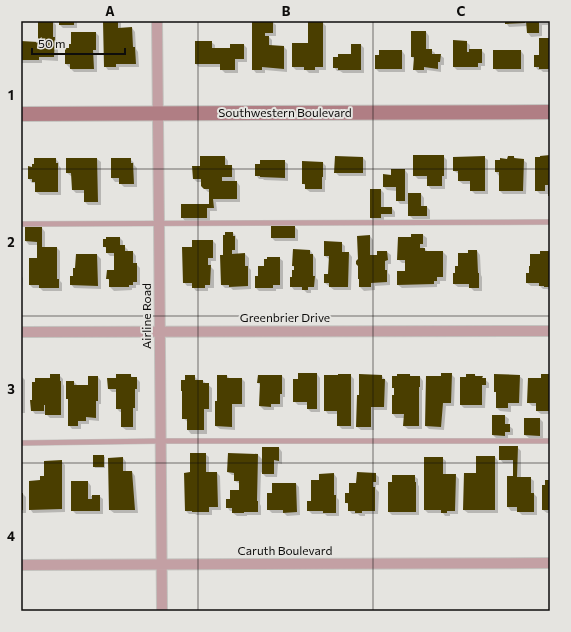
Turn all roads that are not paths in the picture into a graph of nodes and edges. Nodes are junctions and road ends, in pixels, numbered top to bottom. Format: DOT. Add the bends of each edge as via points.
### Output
graph roads {
  1 [pos="157,21"];
  2 [pos="550,112"];
  3 [pos="158,113"];
  4 [pos="21,114"];
  5 [pos="550,222"];
  6 [pos="21,224"];
  7 [pos="160,224"];
  8 [pos="160,331"];
  9 [pos="550,331"];
  10 [pos="21,332"];
  11 [pos="161,441"];
  12 [pos="550,441"];
  13 [pos="21,443"];
  14 [pos="550,563"];
  15 [pos="162,564"];
  16 [pos="21,565"];
  17 [pos="162,611"];
  1 -- 3 [label="street, Airline Road"];
  2 -- 3 [label="street, Southwestern Boulevard"];
  3 -- 4 [label="street, Southwestern Boulevard"];
  3 -- 7 [label="street, Airline Road"];
  5 -- 7 [label="lane"];
  6 -- 7 [label="lane"];
  7 -- 8 [label="street, Airline Road"];
  8 -- 9 [label="street, Greenbrier Drive"];
  8 -- 10 [label="street, Greenbrier Drive"];
  8 -- 11 [label="street, Airline Road"];
  11 -- 12 [label="lane"];
  11 -- 13 [label="lane"];
  11 -- 15 [label="street, Airline Road"];
  14 -- 15 [label="street, Caruth Boulevard"];
  15 -- 16 [label="street, Caruth Boulevard"];
  15 -- 17 [label="street, Airline Road"];
}
